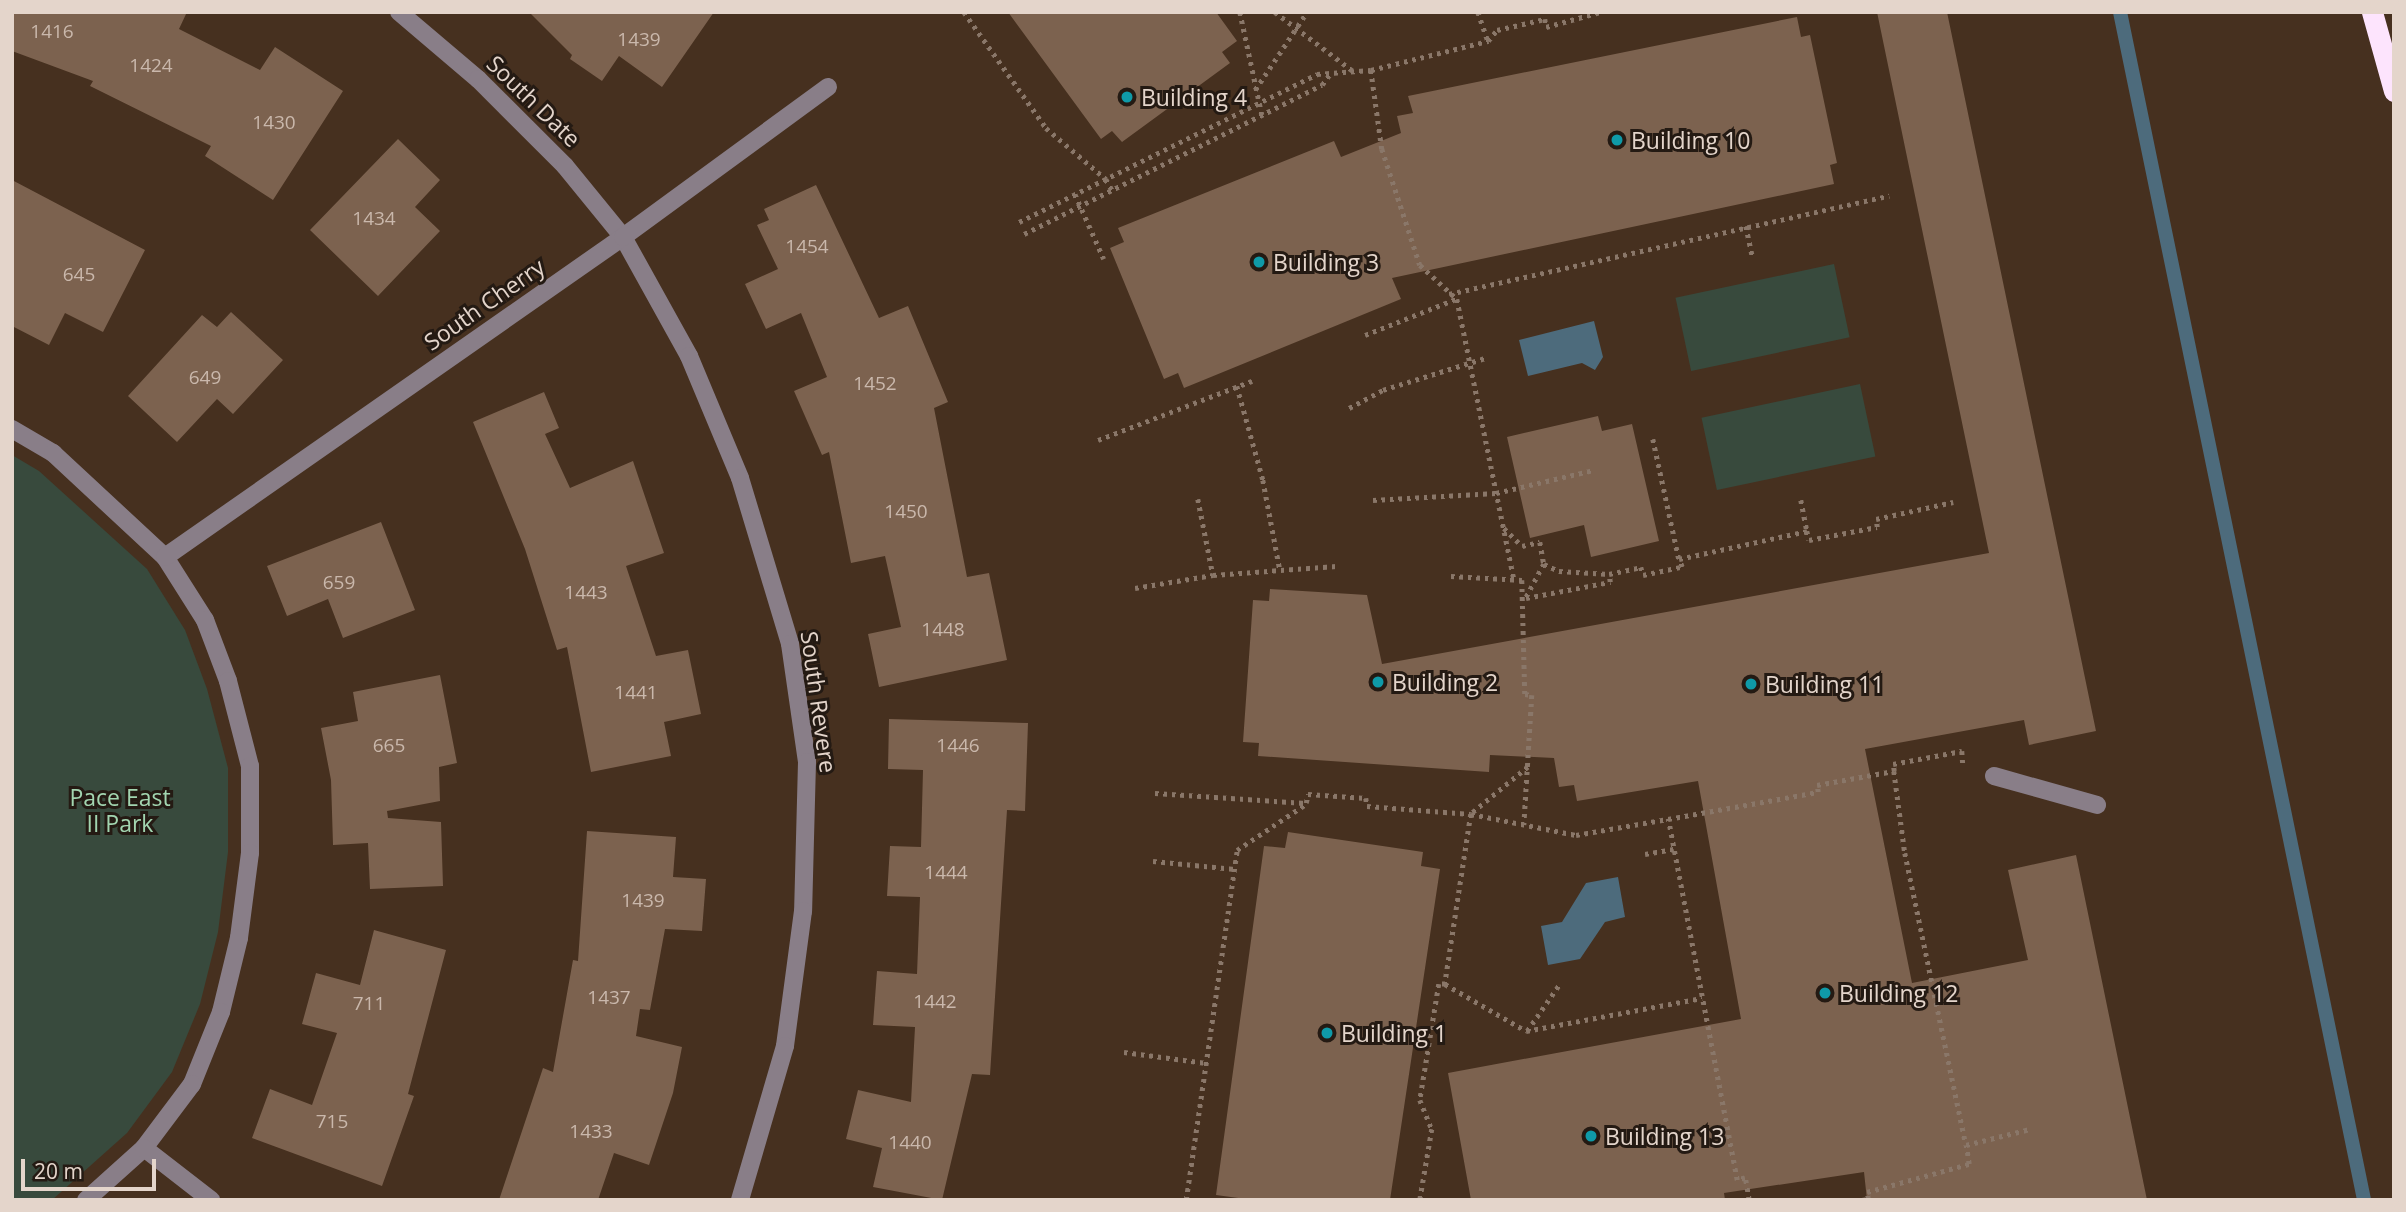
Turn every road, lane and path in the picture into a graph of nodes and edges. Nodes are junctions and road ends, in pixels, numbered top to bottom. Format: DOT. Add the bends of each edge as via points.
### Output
graph roads {
  1 [pos="399,12"];
  2 [pos="964,12"];
  3 [pos="1240,12"];
  4 [pos="1275,12"];
  5 [pos="1307,12"];
  6 [pos="1478,12"];
  7 [pos="1600,12"];
  8 [pos="2372,12"];
  9 [pos="1296,28"];
  10 [pos="1488,41"];
  11 [pos="1371,70"];
  12 [pos="1353,71"];
  13 [pos="1330,73"];
  14 [pos="828,87"];
  15 [pos="1254,91"];
  16 [pos="2394,91"];
  17 [pos="1257,104"];
  18 [pos="1262,114"];
  19 [pos="1107,179"];
  20 [pos="1112,190"];
  21 [pos="1075,194"];
  22 [pos="1889,196"];
  23 [pos="1080,205"];
  24 [pos="1020,222"];
  25 [pos="1746,226"];
  26 [pos="1024,234"];
  27 [pos="623,237"];
  28 [pos="1104,258"];
  29 [pos="1753,258"];
  30 [pos="1448,294"];
  31 [pos="1457,299"];
  32 [pos="1365,335"];
  33 [pos="1485,358"];
  34 [pos="1470,361"];
  35 [pos="1252,381"];
  36 [pos="1237,386"];
  37 [pos="1349,408"];
  38 [pos="12,429"];
  39 [pos="1653,439"];
  40 [pos="1098,440"];
  41 [pos="1594,470"];
  42 [pos="1496,493"];
  43 [pos="1198,499"];
  44 [pos="1373,500"];
  45 [pos="1801,500"];
  46 [pos="1954,502"];
  47 [pos="1504,528"];
  48 [pos="1807,531"];
  49 [pos="165,557"];
  50 [pos="1679,559"];
  51 [pos="1544,564"];
  52 [pos="1337,566"];
  53 [pos="1280,570"];
  54 [pos="1609,574"];
  55 [pos="1213,575"];
  56 [pos="1451,576"];
  57 [pos="1514,579"];
  58 [pos="1135,588"];
  59 [pos="1526,598"];
  60 [pos="1528,767"];
  61 [pos="1894,771"];
  62 [pos="1994,776"];
  63 [pos="1155,793"];
  64 [pos="1307,803"];
  65 [pos="2097,805"];
  66 [pos="1471,814"];
  67 [pos="1668,820"];
  68 [pos="1524,825"];
  69 [pos="1674,849"];
  70 [pos="1645,854"];
  71 [pos="1153,861"];
  72 [pos="1235,869"];
  73 [pos="1445,984"];
  74 [pos="1559,985"];
  75 [pos="1702,998"];
  76 [pos="1526,1031"];
  77 [pos="1124,1052"];
  78 [pos="1206,1063"];
  79 [pos="2031,1129"];
  80 [pos="1966,1146"];
  81 [pos="144,1148"];
  82 [pos="86,1200"];
  83 [pos="211,1200"];
  84 [pos="740,1200"];
  85 [pos="1185,1200"];
  86 [pos="1420,1200"];
  87 [pos="1749,1200"];
  88 [pos="1862,1200"];
  1 -- 27 [label="street, South Date" via="478,79 565,166"];
  2 -- 19 [label="path" via="1046,128"];
  3 -- 15 [label="path"];
  4 -- 9 [label="path"];
  5 -- 9 [label="path"];
  6 -- 10 [label="path"];
  7 -- 10 [label="path" via="1546,27 1545,19 1497,30"];
  8 -- 16 [label="highway"];
  9 -- 12 [label="path"];
  9 -- 15 [label="path"];
  10 -- 11 [label="path"];
  11 -- 12 [label="path"];
  11 -- 30 [label="path" via="1382,149 1420,265"];
  12 -- 13 [label="path"];
  13 -- 17 [label="path" via="1317,74"];
  13 -- 18 [label="path" via="1322,85"];
  14 -- 27 [label="street, South Cherry"];
  15 -- 17 [label="path"];
  17 -- 18 [label="path"];
  17 -- 19 [label="path"];
  18 -- 20 [label="path"];
  19 -- 20 [label="path"];
  19 -- 21 [label="path"];
  20 -- 23 [label="path"];
  21 -- 23 [label="path"];
  21 -- 24 [label="path"];
  22 -- 25 [label="path"];
  23 -- 26 [label="path"];
  23 -- 28 [label="path"];
  25 -- 29 [label="path"];
  25 -- 30 [label="path"];
  27 -- 49 [label="street, South Cherry"];
  27 -- 84 [label="street, South Revere" via="689,356 740,478 790,644 807,762 803,911 785,1046"];
  30 -- 31 [label="path"];
  31 -- 32 [label="path"];
  31 -- 34 [label="path"];
  33 -- 34 [label="path"];
  34 -- 37 [label="path" via="1383,390"];
  34 -- 42 [label="path"];
  35 -- 36 [label="path"];
  36 -- 40 [label="path"];
  36 -- 53 [label="path" via="1263,480"];
  38 -- 49 [label="street" via="53,453"];
  39 -- 50 [label="path"];
  41 -- 42 [label="path"];
  42 -- 44 [label="path"];
  42 -- 47 [label="path"];
  43 -- 55 [label="path"];
  45 -- 48 [label="path"];
  46 -- 48 [label="path" via="1876,519 1877,527 1809,540"];
  47 -- 51 [label="path" via="1522,546 1539,542"];
  47 -- 57 [label="path"];
  48 -- 50 [label="path"];
  49 -- 81 [label="street" via="205,620 228,681 250,765 250,853 239,938 221,1012 191,1084"];
  50 -- 54 [label="path" via="1682,567 1643,575 1641,567"];
  51 -- 54 [label="path" via="1559,571"];
  51 -- 59 [label="path"];
  52 -- 53 [label="path"];
  53 -- 55 [label="path"];
  54 -- 59 [label="path" via="1611,582"];
  55 -- 58 [label="path"];
  56 -- 57 [label="path"];
  57 -- 59 [label="path" via="1522,580"];
  59 -- 60 [label="path" via="1525,694 1532,695"];
  60 -- 66 [label="path"];
  60 -- 68 [label="path"];
  61 -- 62 [label="path" via="1893,764 1962,751 1964,768"];
  61 -- 67 [label="path" via="1817,785 1818,792"];
  61 -- 80 [label="path" via="1905,853"];
  62 -- 65 [label="street"];
  63 -- 64 [label="path"];
  64 -- 66 [label="path" via="1308,794 1366,798 1367,806"];
  64 -- 72 [label="path" via="1237,850"];
  66 -- 68 [label="path"];
  66 -- 73 [label="path"];
  67 -- 68 [label="path" via="1576,835"];
  67 -- 69 [label="path"];
  69 -- 70 [label="path"];
  69 -- 75 [label="path"];
  71 -- 72 [label="path"];
  72 -- 78 [label="path"];
  73 -- 76 [label="path"];
  73 -- 86 [label="path" via="1439,984 1420,1100 1432,1129"];
  74 -- 76 [label="path"];
  75 -- 76 [label="path"];
  75 -- 87 [label="path" via="1737,1180 1745,1178"];
  77 -- 78 [label="path"];
  78 -- 85 [label="path"];
  79 -- 80 [label="path"];
  80 -- 88 [label="path" via="1969,1164 1867,1192 1868,1199"];
  81 -- 82 [label="street"];
  81 -- 83 [label="street"];
}
